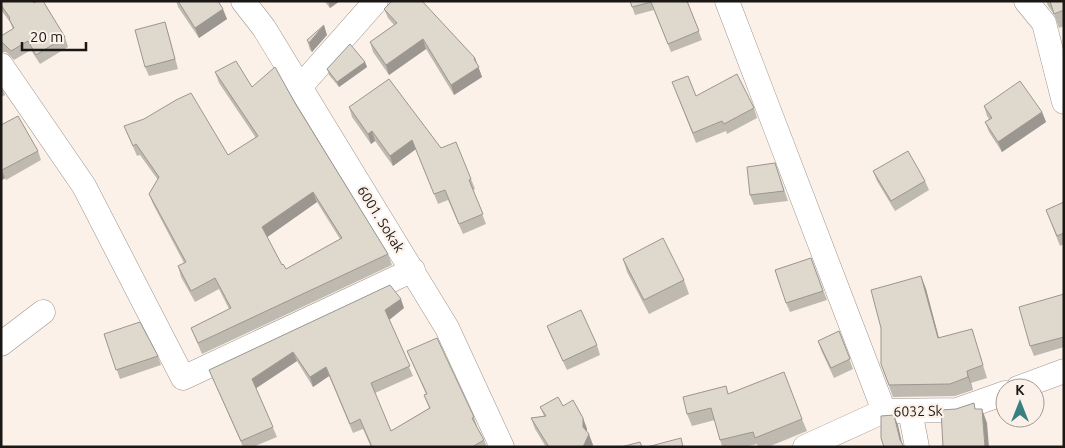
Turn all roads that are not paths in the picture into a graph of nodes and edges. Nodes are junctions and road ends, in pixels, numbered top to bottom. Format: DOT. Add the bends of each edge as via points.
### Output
graph roads {
  1 [pos="244,1"];
  2 [pos="376,1"];
  3 [pos="727,1"];
  4 [pos="1026,1"];
  5 [pos="1,65"];
  6 [pos="300,87"];
  7 [pos="1064,102"];
  8 [pos="413,270"];
  9 [pos="43,312"];
  10 [pos="1,344"];
  11 [pos="1064,371"];
  12 [pos="1045,378"];
  13 [pos="995,397"];
  14 [pos="884,411"];
  15 [pos="910,411"];
  16 [pos="502,447"];
  17 [pos="805,447"];
  18 [pos="917,447"];
  1 -- 6 [label="street, 6001. Sokak"];
  2 -- 6 [label="street"];
  3 -- 14 [label="street"];
  4 -- 7 [label="street" via="1044,24"];
  5 -- 8 [label="street" via="84,186 183,378"];
  6 -- 8 [label="street, 6001. Sokak"];
  8 -- 16 [label="street, 6001. Sokak" via="448,328"];
  9 -- 10 [label="street"];
  11 -- 12 [label="street"];
  13 -- 15 [label="street, 6032 Sk" via="957,410"];
  14 -- 15 [label="street, 6032 Sk"];
  14 -- 17 [label="street, 6032 Sk"];
  15 -- 18 [label="street"];
}
